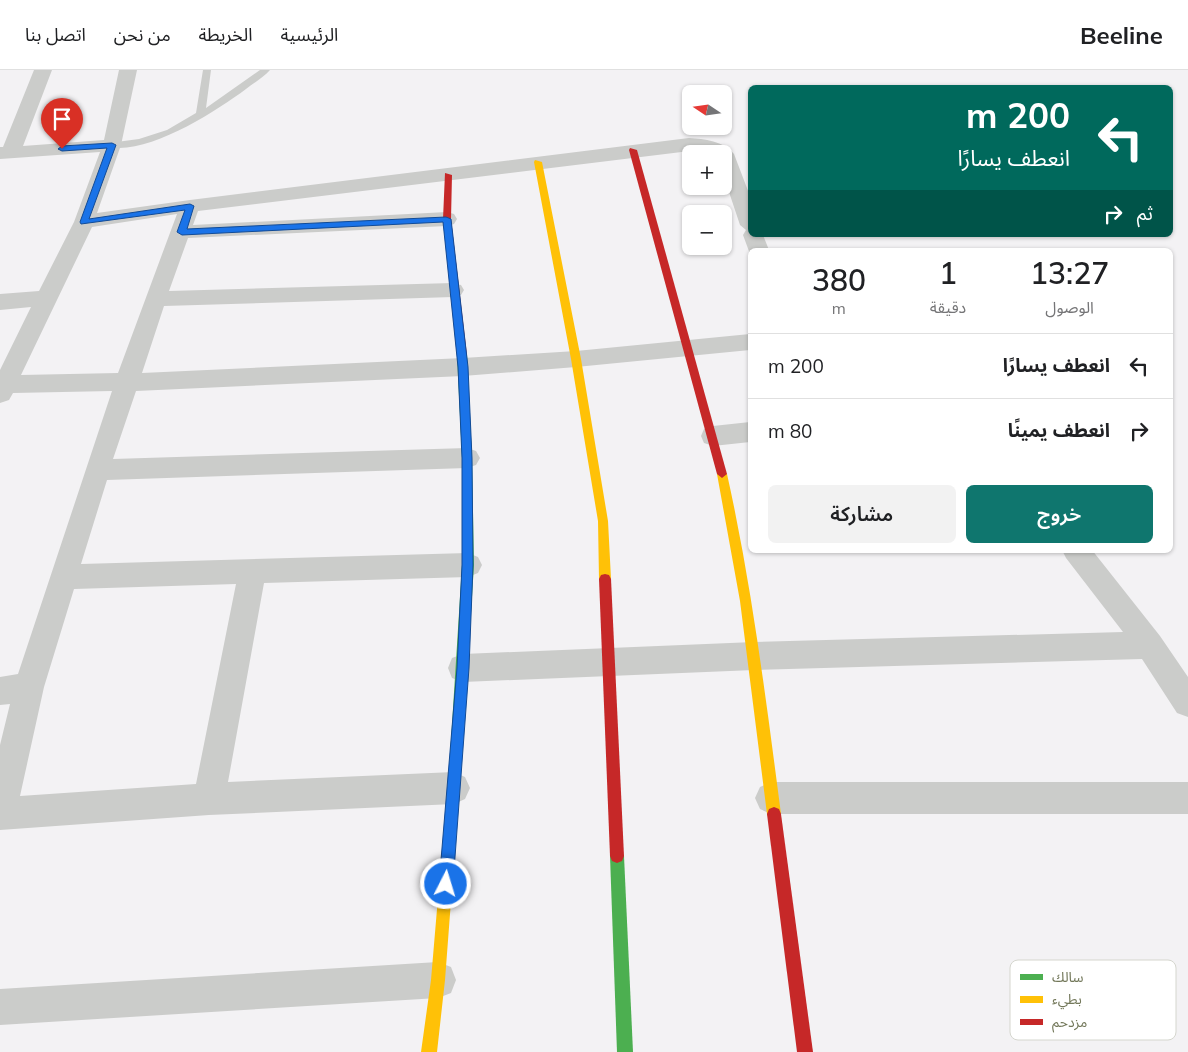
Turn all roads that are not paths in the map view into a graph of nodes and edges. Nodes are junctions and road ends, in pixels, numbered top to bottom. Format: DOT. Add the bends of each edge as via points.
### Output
graph roads {
  1 [pos="43,70"];
  2 [pos="128,70"];
  3 [pos="207,70"];
  4 [pos="266,70"];
  5 [pos="200,115"];
  6 [pos="112,145"];
  7 [pos="690,145"];
  8 [pos="704,145"];
  9 [pos="682,146"];
  10 [pos="633,150"];
  11 [pos="6,153"];
  12 [pos="538,162"];
  13 [pos="732,173"];
  14 [pos="448,176"];
  15 [pos="190,206"];
  16 [pos="446,219"];
  17 [pos="748,219"];
  18 [pos="84,222"];
  19 [pos="182,232"];
  20 [pos="453,290"];
  21 [pos="46,298"];
  22 [pos="155,299"];
  23 [pos="0,302"];
  24 [pos="748,342"];
  25 [pos="687,348"];
  26 [pos="576,359"];
  27 [pos="463,367"];
  28 [pos="129,382"];
  29 [pos="2,388"];
  30 [pos="748,432"];
  31 [pos="713,436"];
  32 [pos="467,458"];
  33 [pos="98,470"];
  34 [pos="743,530"];
  35 [pos="1078,553"];
  36 [pos="468,565"];
  37 [pos="252,571"];
  38 [pos="65,577"];
  39 [pos="1150,645"];
  40 [pos="754,656"];
  41 [pos="609,662"];
  42 [pos="463,668"];
  43 [pos="29,687"];
  44 [pos="0,691"];
  45 [pos="1188,703"];
  46 [pos="454,788"];
  47 [pos="772,798"];
  48 [pos="1188,798"];
  49 [pos="208,799"];
  50 [pos="0,813"];
  51 [pos="438,980"];
  52 [pos="0,1007"];
  53 [pos="429,1052"];
  54 [pos="625,1052"];
  55 [pos="805,1052"];
  1 -- 11 [label="street"];
  2 -- 6 [label="street"];
  3 -- 5 [label="lane"];
  4 -- 5 [label="lane"];
  5 -- 6 [label="lane" via="170,132 140,142"];
  6 -- 11 [label="street"];
  6 -- 18 [label="street"];
  7 -- 8 [label="street"];
  9 -- 10 [label="street"];
  10 -- 12 [label="street"];
  10 -- 25 [label="street"];
  12 -- 14 [label="street"];
  12 -- 26 [label="street"];
  13 -- 17 [label="street"];
  14 -- 15 [label="street"];
  14 -- 16 [label="street"];
  15 -- 18 [label="street"];
  15 -- 19 [label="street"];
  16 -- 19 [label="street"];
  16 -- 20 [label="street"];
  18 -- 21 [label="street"];
  19 -- 22 [label="street"];
  20 -- 22 [label="street"];
  20 -- 27 [label="street"];
  21 -- 23 [label="street"];
  21 -- 29 [label="street"];
  22 -- 28 [label="street"];
  24 -- 25 [label="street"];
  25 -- 26 [label="street"];
  25 -- 31 [label="street"];
  26 -- 27 [label="street"];
  26 -- 41 [label="street" via="603,521"];
  27 -- 28 [label="street"];
  27 -- 32 [label="street"];
  28 -- 29 [label="street"];
  28 -- 33 [label="street"];
  30 -- 31 [label="street"];
  31 -- 34 [label="street"];
  32 -- 33 [label="street"];
  32 -- 36 [label="street"];
  33 -- 38 [label="street"];
  34 -- 40 [label="street"];
  35 -- 39 [label="street"];
  36 -- 37 [label="street"];
  36 -- 42 [label="street"];
  37 -- 38 [label="street"];
  37 -- 49 [label="street"];
  38 -- 43 [label="street"];
  39 -- 40 [label="street"];
  39 -- 45 [label="street"];
  40 -- 41 [label="street"];
  40 -- 47 [label="street"];
  41 -- 42 [label="street"];
  41 -- 54 [label="street"];
  42 -- 46 [label="street"];
  43 -- 44 [label="street"];
  43 -- 50 [label="street"];
  46 -- 49 [label="street"];
  46 -- 51 [label="street"];
  47 -- 48 [label="street"];
  47 -- 55 [label="street"];
  49 -- 50 [label="street"];
  51 -- 52 [label="street"];
  51 -- 53 [label="street"];
}
